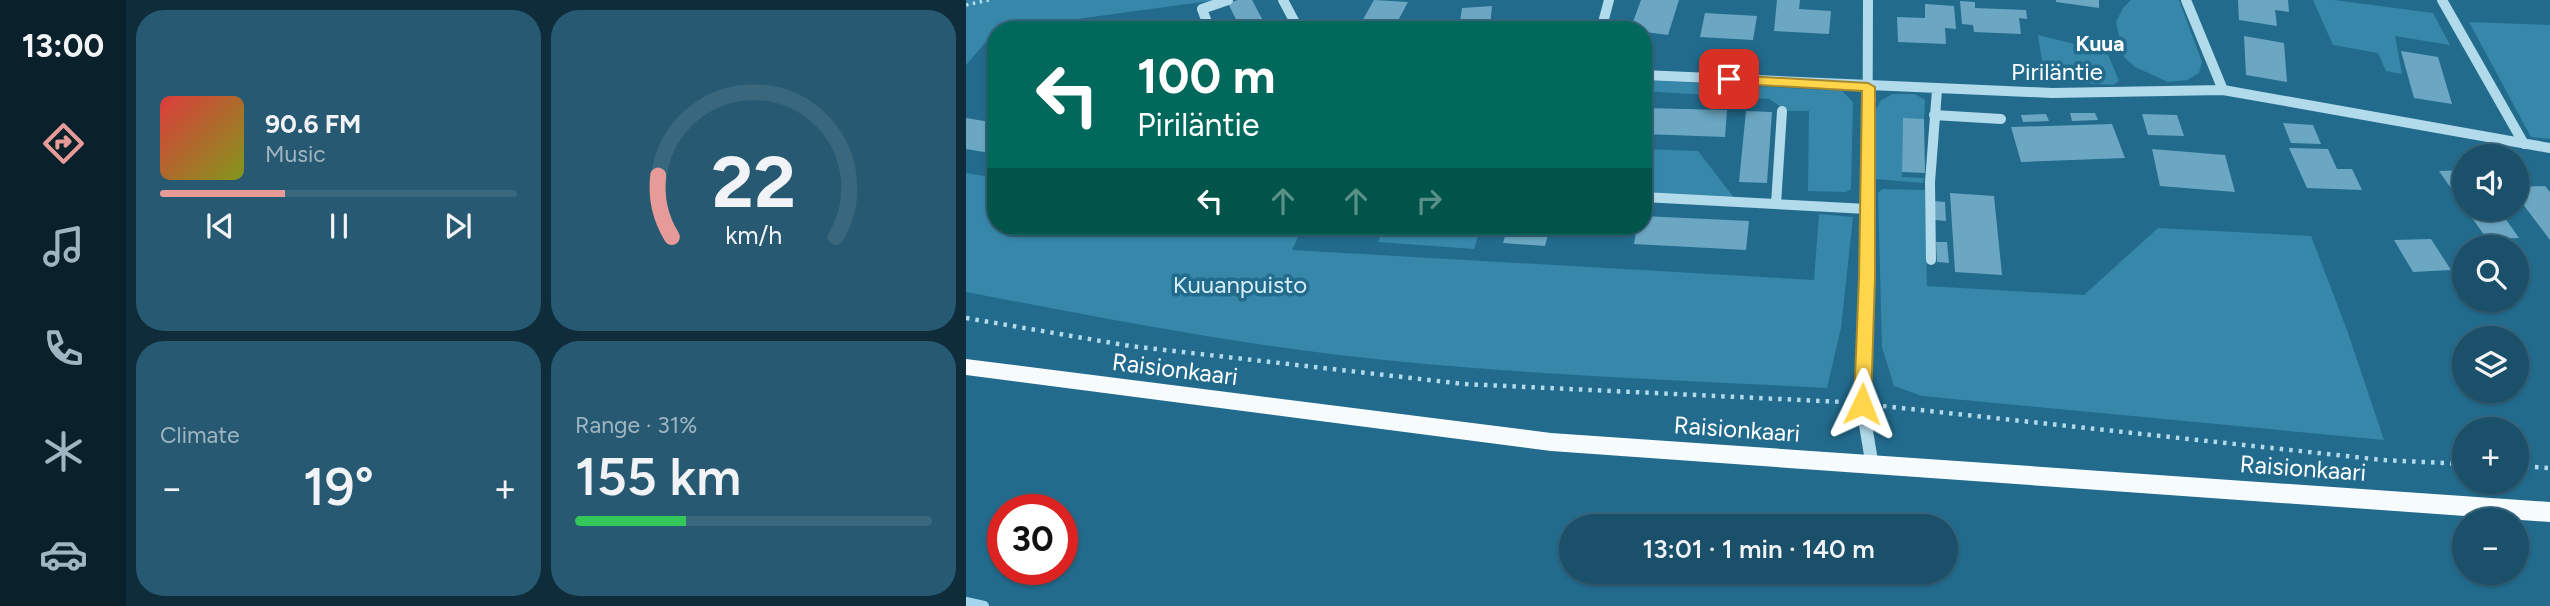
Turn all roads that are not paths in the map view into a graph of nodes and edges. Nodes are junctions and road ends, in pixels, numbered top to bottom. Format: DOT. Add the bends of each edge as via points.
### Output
graph roads {
  1 [pos="1228,0"];
  2 [pos="1283,0"];
  3 [pos="1609,0"];
  4 [pos="1868,0"];
  5 [pos="2186,0"];
  6 [pos="2442,0"];
  7 [pos="1207,21"];
  8 [pos="1295,21"];
  9 [pos="1603,21"];
  10 [pos="1652,75"];
  11 [pos="1868,87"];
  12 [pos="1937,90"];
  13 [pos="2223,90"];
  14 [pos="1782,111"];
  15 [pos="1934,116"];
  16 [pos="2001,119"];
  17 [pos="2524,144"];
  18 [pos="2529,145"];
  19 [pos="2550,148"];
  20 [pos="1652,197"];
  21 [pos="1776,204"];
  22 [pos="1867,209"];
  23 [pos="1930,260"];
  24 [pos="966,367"];
  25 [pos="1871,464"];
  26 [pos="2550,512"];
  1 -- 7 [label="lane" via="1202,9"];
  2 -- 8 [label="street"];
  3 -- 9 [label="street"];
  4 -- 11 [label="street"];
  5 -- 13 [label="street"];
  6 -- 17 [label="street"];
  10 -- 11 [label="street, Piriläntie"];
  11 -- 12 [label="street, Piriläntie"];
  11 -- 22 [label="street"];
  12 -- 13 [label="street, Piriläntie"];
  12 -- 15 [label="street"];
  13 -- 17 [label="street, Piriläntie"];
  14 -- 21 [label="street"];
  15 -- 16 [label="street"];
  15 -- 23 [label="street"];
  18 -- 19 [label="street, Piriläntie"];
  20 -- 21 [label="lane"];
  21 -- 22 [label="lane"];
  22 -- 25 [label="street" via="1862,404"];
  24 -- 25 [label="main road, Raisionkaari" via="1551,442"];
  25 -- 26 [label="main road, Raisionkaari"];
}
